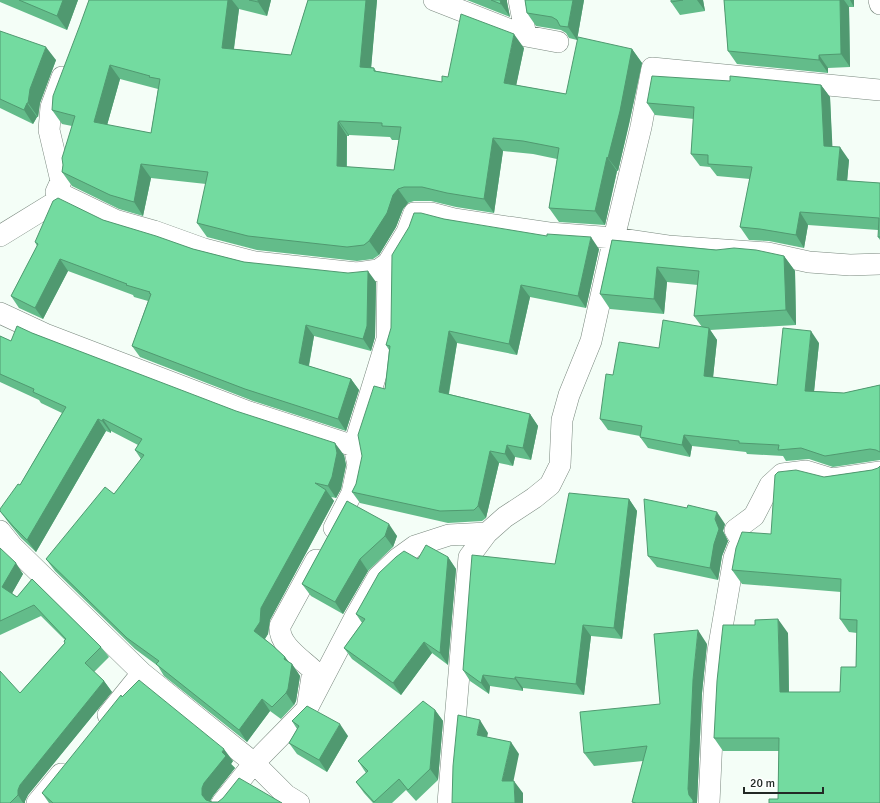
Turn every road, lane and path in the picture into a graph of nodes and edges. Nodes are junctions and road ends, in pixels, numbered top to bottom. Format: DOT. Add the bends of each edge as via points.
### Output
graph roads {
  1 [pos="434,0"];
  2 [pos="519,0"];
  3 [pos="879,0"];
  4 [pos="880,4"];
  5 [pos="526,36"];
  6 [pos="558,42"];
  7 [pos="70,56"];
  8 [pos="880,90"];
  9 [pos="65,196"];
  10 [pos="0,236"];
  11 [pos="614,238"];
  12 [pos="388,263"];
  13 [pos="880,264"];
  14 [pos="0,313"];
  15 [pos="354,446"];
  16 [pos="880,472"];
  17 [pos="0,531"];
  18 [pos="487,533"];
  19 [pos="142,673"];
  20 [pos="307,709"];
  21 [pos="97,728"];
  22 [pos="72,760"];
  23 [pos="254,763"];
  24 [pos="37,803"];
  25 [pos="222,803"];
  26 [pos="299,803"];
  27 [pos="448,803"];
  28 [pos="709,803"];
  1 -- 5 [label="street"];
  2 -- 5 [label="street"];
  3 -- 4 [label="street"];
  5 -- 6 [label="street"];
  7 -- 9 [label="street" via="52,107 49,130 61,181 56,192"];
  8 -- 11 [label="street" via="652,68 641,127"];
  9 -- 10 [label="street"];
  9 -- 12 [label="street" via="115,220 204,249 255,262 357,272 378,270"];
  11 -- 12 [label="street" via="549,233 454,219 431,213 414,213 407,232"];
  11 -- 13 [label="street" via="668,246 768,253 809,262"];
  11 -- 18 [label="street" via="591,341 568,395 562,420 560,465 550,485"];
  12 -- 15 [label="street" via="388,339"];
  14 -- 15 [label="street" via="45,334 249,412"];
  15 -- 20 [label="street" via="358,465 352,493 279,631 285,644 313,670"];
  16 -- 28 [label="street" via="832,479 806,471 782,474 770,485 754,516 735,530 741,540 734,558 718,651"];
  17 -- 19 [label="street" via="12,546"];
  18 -- 20 [label="street" via="449,535 415,546 378,577"];
  18 -- 27 [label="street" via="468,556"];
  19 -- 21 [label="street"];
  19 -- 23 [label="street"];
  20 -- 23 [label="street"];
  22 -- 24 [label="street"];
  23 -- 25 [label="street"];
  23 -- 26 [label="street" via="286,795"];
}
